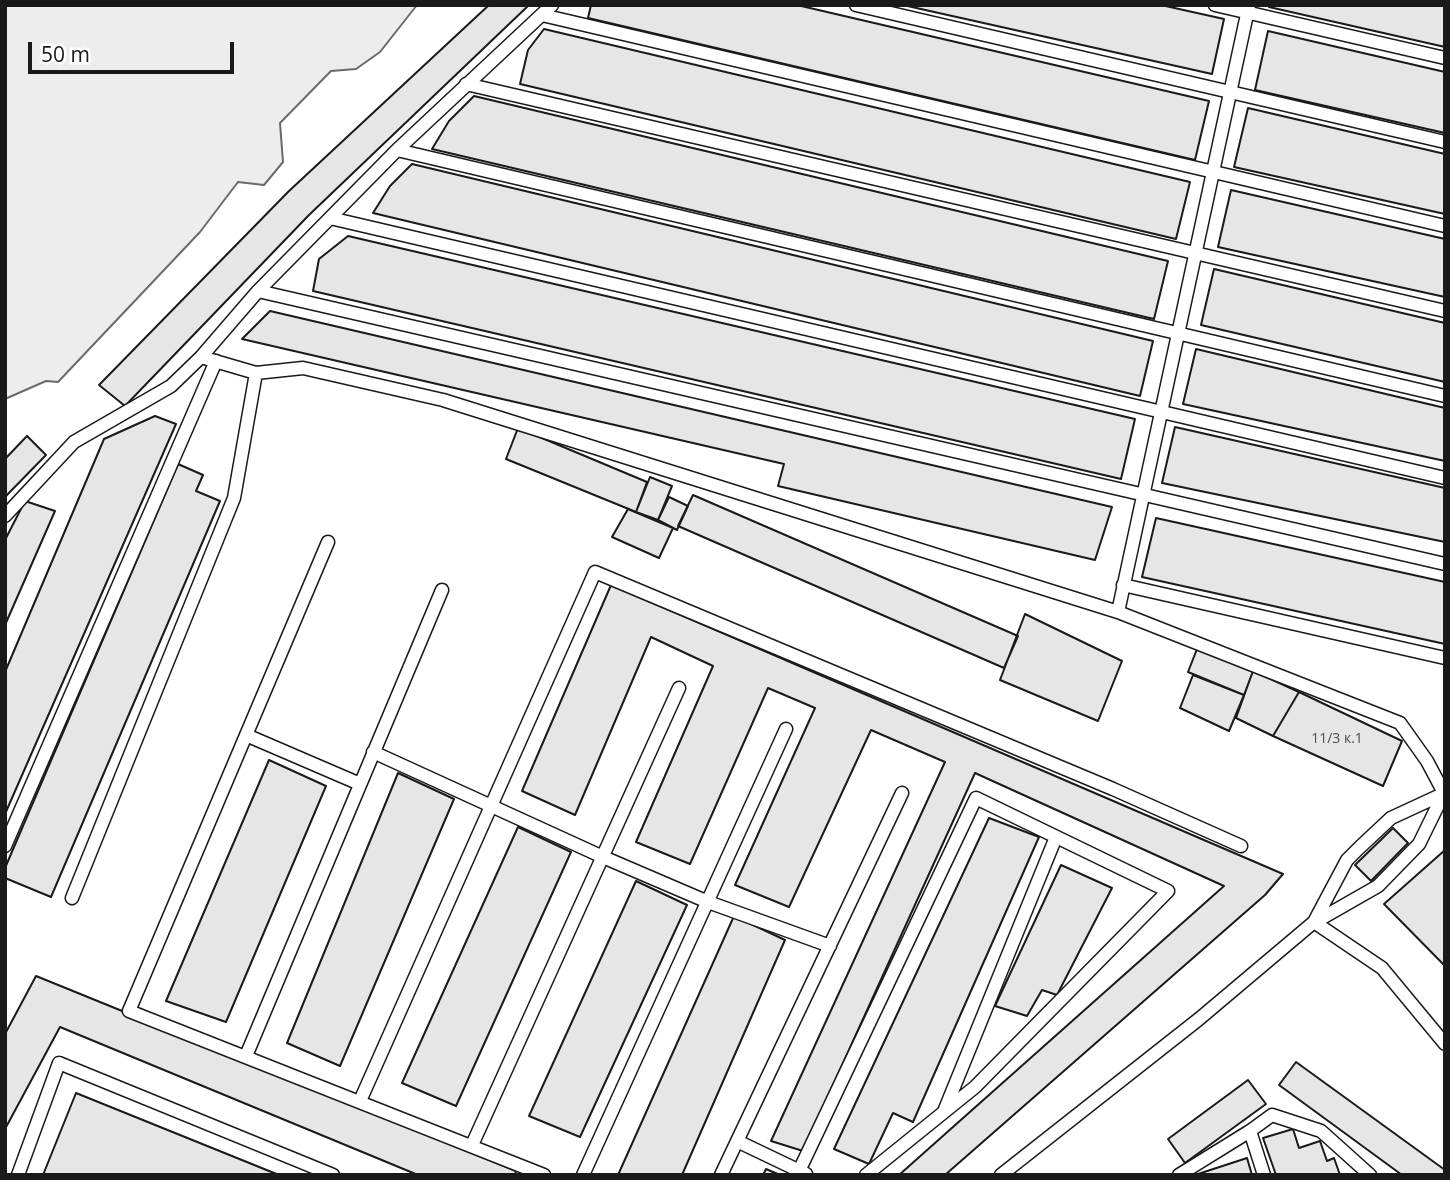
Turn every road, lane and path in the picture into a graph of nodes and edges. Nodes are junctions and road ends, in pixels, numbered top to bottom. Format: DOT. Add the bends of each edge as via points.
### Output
graph roads {
  1 [pos="552,5"];
  2 [pos="856,5"];
  3 [pos="1215,5"];
  4 [pos="1249,9"];
  5 [pos="542,15"];
  6 [pos="1445,58"];
  7 [pos="466,84"];
  8 [pos="1231,91"];
  9 [pos="1445,142"];
  10 [pos="397,150"];
  11 [pos="1213,172"];
  12 [pos="330,218"];
  13 [pos="1445,226"];
  14 [pos="1196,252"];
  15 [pos="258,291"];
  16 [pos="1445,312"];
  17 [pos="1178,333"];
  18 [pos="201,357"];
  19 [pos="216,361"];
  20 [pos="256,373"];
  21 [pos="1445,396"];
  22 [pos="1161,412"];
  23 [pos="1445,478"];
  24 [pos="1143,495"];
  25 [pos="5,516"];
  26 [pos="328,542"];
  27 [pos="1445,565"];
  28 [pos="1123,586"];
  29 [pos="442,590"];
  30 [pos="1118,612"];
  31 [pos="1445,658"];
  32 [pos="680,688"];
  33 [pos="786,729"];
  34 [pos="246,735"];
  35 [pos="373,752"];
  36 [pos="360,783"];
  37 [pos="902,793"];
  38 [pos="1444,793"];
  39 [pos="491,806"];
  40 [pos="1056,836"];
  41 [pos="5,846"];
  42 [pos="1241,846"];
  43 [pos="603,857"];
  44 [pos="72,898"];
  45 [pos="708,902"];
  46 [pos="1314,922"];
  47 [pos="830,946"];
  48 [pos="1445,1044"];
  49 [pos="246,1056"];
  50 [pos="360,1101"];
  51 [pos="944,1112"];
  52 [pos="1250,1131"];
  53 [pos="737,1140"];
  54 [pos="472,1145"];
  55 [pos="803,1173"];
  56 [pos="545,1174"];
  57 [pos="18,1175"];
  58 [pos="333,1175"];
  59 [pos="583,1175"];
  60 [pos="720,1175"];
  61 [pos="866,1175"];
  62 [pos="1001,1175"];
  63 [pos="1179,1175"];
  64 [pos="1264,1175"];
  65 [pos="1370,1175"];
  1 -- 5 [label="lane"];
  2 -- 8 [label="lane"];
  3 -- 4 [label="lane"];
  4 -- 6 [label="lane"];
  4 -- 8 [label="lane"];
  5 -- 7 [label="lane"];
  5 -- 11 [label="lane"];
  7 -- 10 [label="lane"];
  7 -- 14 [label="lane"];
  8 -- 9 [label="lane"];
  8 -- 11 [label="lane"];
  10 -- 12 [label="lane"];
  10 -- 17 [label="lane"];
  11 -- 13 [label="lane"];
  11 -- 14 [label="lane"];
  12 -- 15 [label="lane"];
  12 -- 22 [label="lane"];
  14 -- 16 [label="lane"];
  14 -- 17 [label="lane"];
  15 -- 18 [label="lane"];
  15 -- 24 [label="lane"];
  17 -- 21 [label="lane"];
  17 -- 22 [label="lane"];
  18 -- 19 [label="lane"];
  18 -- 25 [label="lane" via="171,386 74,442"];
  19 -- 20 [label="lane"];
  19 -- 41 [label="lane"];
  20 -- 30 [label="lane" via="303,368 443,400"];
  20 -- 44 [label="lane" via="234,498"];
  22 -- 23 [label="lane"];
  22 -- 24 [label="lane"];
  24 -- 27 [label="lane"];
  24 -- 28 [label="lane"];
  26 -- 34 [label="lane"];
  28 -- 30 [label="lane"];
  28 -- 31 [label="lane"];
  29 -- 35 [label="lane"];
  30 -- 38 [label="lane" via="1400,723"];
  32 -- 43 [label="lane"];
  33 -- 45 [label="lane"];
  34 -- 36 [label="lane"];
  34 -- 49 [label="lane" via="129,1011"];
  35 -- 36 [label="lane"];
  35 -- 39 [label="lane"];
  36 -- 49 [label="lane"];
  37 -- 47 [label="lane"];
  38 -- 46 [label="lane" via="1419,844 1378,886"];
  38 -- 46 [label="lane" via="1391,818 1359,848 1347,860"];
  39 -- 42 [label="lane" via="595,572"];
  39 -- 43 [label="lane"];
  39 -- 50 [label="lane"];
  40 -- 51 [label="lane"];
  40 -- 51 [label="lane" via="1168,891 975,1087"];
  40 -- 55 [label="lane" via="976,798"];
  43 -- 45 [label="lane"];
  43 -- 54 [label="lane"];
  45 -- 47 [label="lane"];
  45 -- 59 [label="lane"];
  46 -- 48 [label="lane" via="1381,968"];
  46 -- 62 [label="lane"];
  47 -- 53 [label="lane"];
  49 -- 50 [label="lane"];
  50 -- 54 [label="lane"];
  51 -- 61 [label="lane"];
  52 -- 63 [label="lane"];
  52 -- 64 [label="lane"];
  52 -- 65 [label="lane" via="1272,1115 1321,1131"];
  53 -- 55 [label="lane"];
  53 -- 60 [label="lane"];
  54 -- 56 [label="lane"];
  57 -- 58 [label="lane" via="59,1063"];
}
